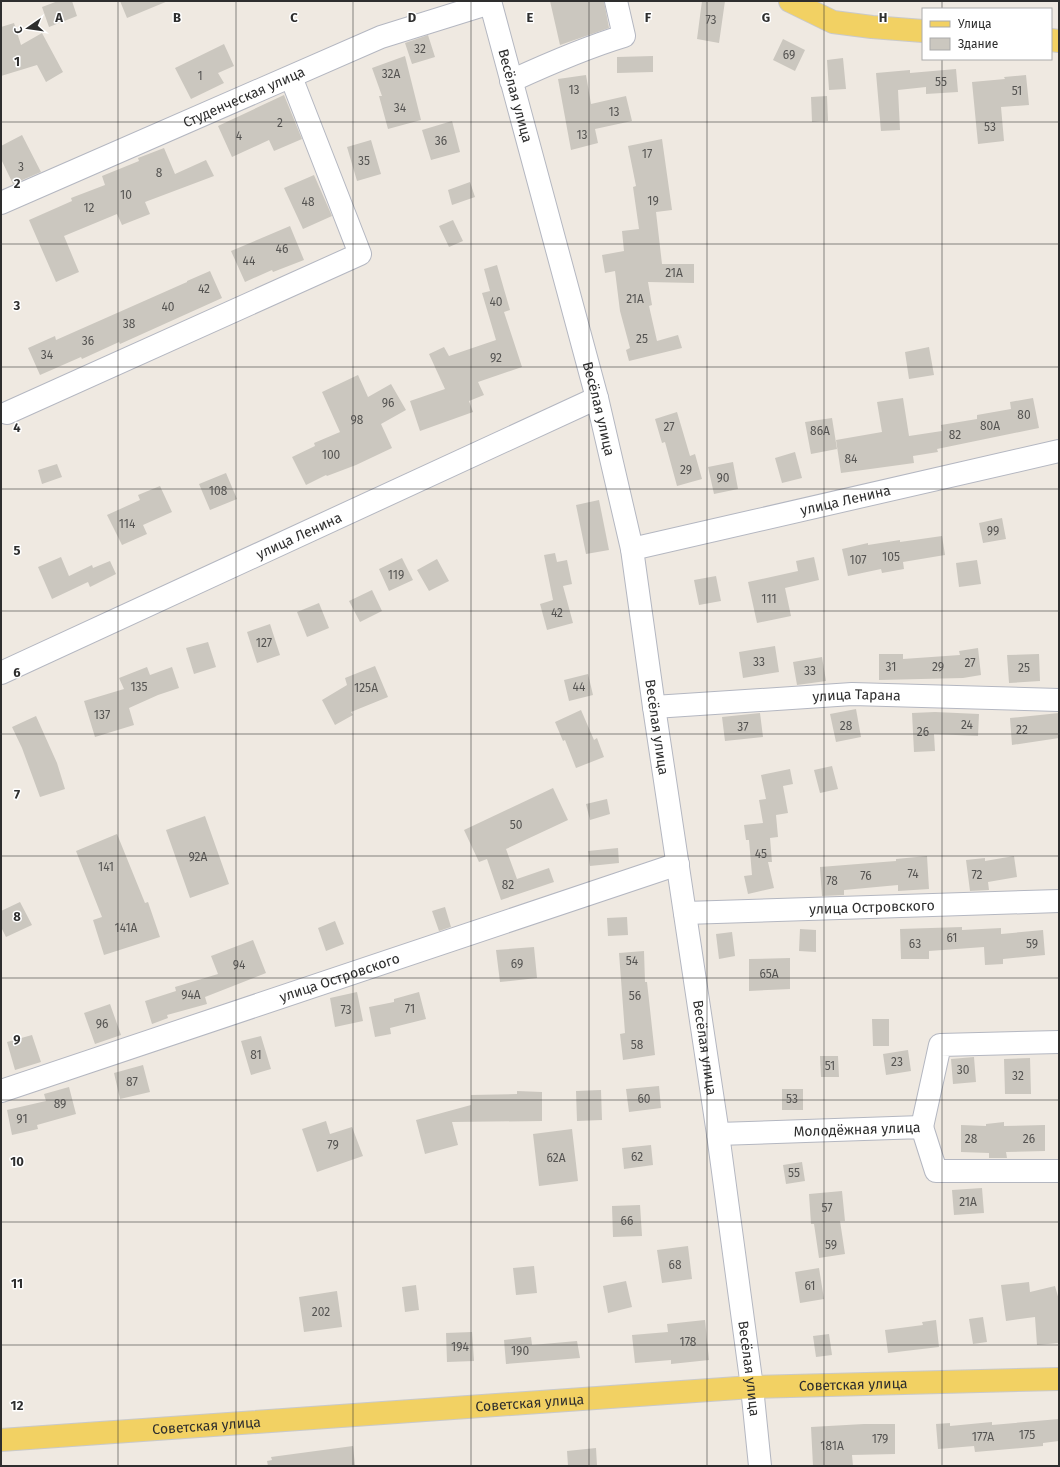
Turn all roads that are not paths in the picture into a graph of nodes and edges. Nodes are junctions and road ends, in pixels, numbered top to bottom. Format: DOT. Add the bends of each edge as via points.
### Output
graph roads {
  1 [pos="616,1"];
  2 [pos="790,1"];
  3 [pos="490,2"];
  4 [pos="922,31"];
  5 [pos="291,77"];
  6 [pos="512,81"];
  7 [pos="1,202"];
  8 [pos="597,398"];
  9 [pos="7,414"];
  10 [pos="1059,451"];
  11 [pos="632,549"];
  12 [pos="1,673"];
  13 [pos="1059,700"];
  14 [pos="654,707"];
  15 [pos="678,864"];
  16 [pos="1059,901"];
  17 [pos="685,913"];
  18 [pos="1059,1042"];
  19 [pos="1,1092"];
  20 [pos="922,1127"];
  21 [pos="718,1134"];
  22 [pos="1059,1171"];
  23 [pos="1059,1379"];
  24 [pos="752,1387"];
  25 [pos="1,1440"];
  26 [pos="760,1466"];
  1 -- 6 [label="street" via="624,36 585,48"];
  2 -- 4 [label="main road" via="833,22"];
  3 -- 5 [label="street, Студенческая улица" via="381,37"];
  3 -- 6 [label="street, Весёлая улица"];
  5 -- 7 [label="street, Студенческая улица"];
  5 -- 9 [label="street" via="360,254"];
  6 -- 8 [label="street, Весёлая улица"];
  8 -- 11 [label="street, Весёлая улица"];
  8 -- 12 [label="street, улица Ленина"];
  10 -- 11 [label="street, улица Ленина"];
  11 -- 14 [label="street, Весёлая улица"];
  13 -- 14 [label="street, улица Тарана" via="852,694"];
  14 -- 15 [label="street, Весёлая улица"];
  15 -- 17 [label="street, Весёлая улица"];
  15 -- 19 [label="street, улица Островского"];
  16 -- 17 [label="street, улица Островского"];
  17 -- 21 [label="street, Весёлая улица"];
  18 -- 20 [label="street" via="940,1045"];
  20 -- 21 [label="street, Молодёжная улица"];
  20 -- 22 [label="street, Молодёжная улица" via="936,1171"];
  21 -- 24 [label="street, Весёлая улица"];
  23 -- 24 [label="main road, Советская улица"];
  24 -- 25 [label="main road, Советская улица"];
  24 -- 26 [label="street, Весёлая улица"];
}
